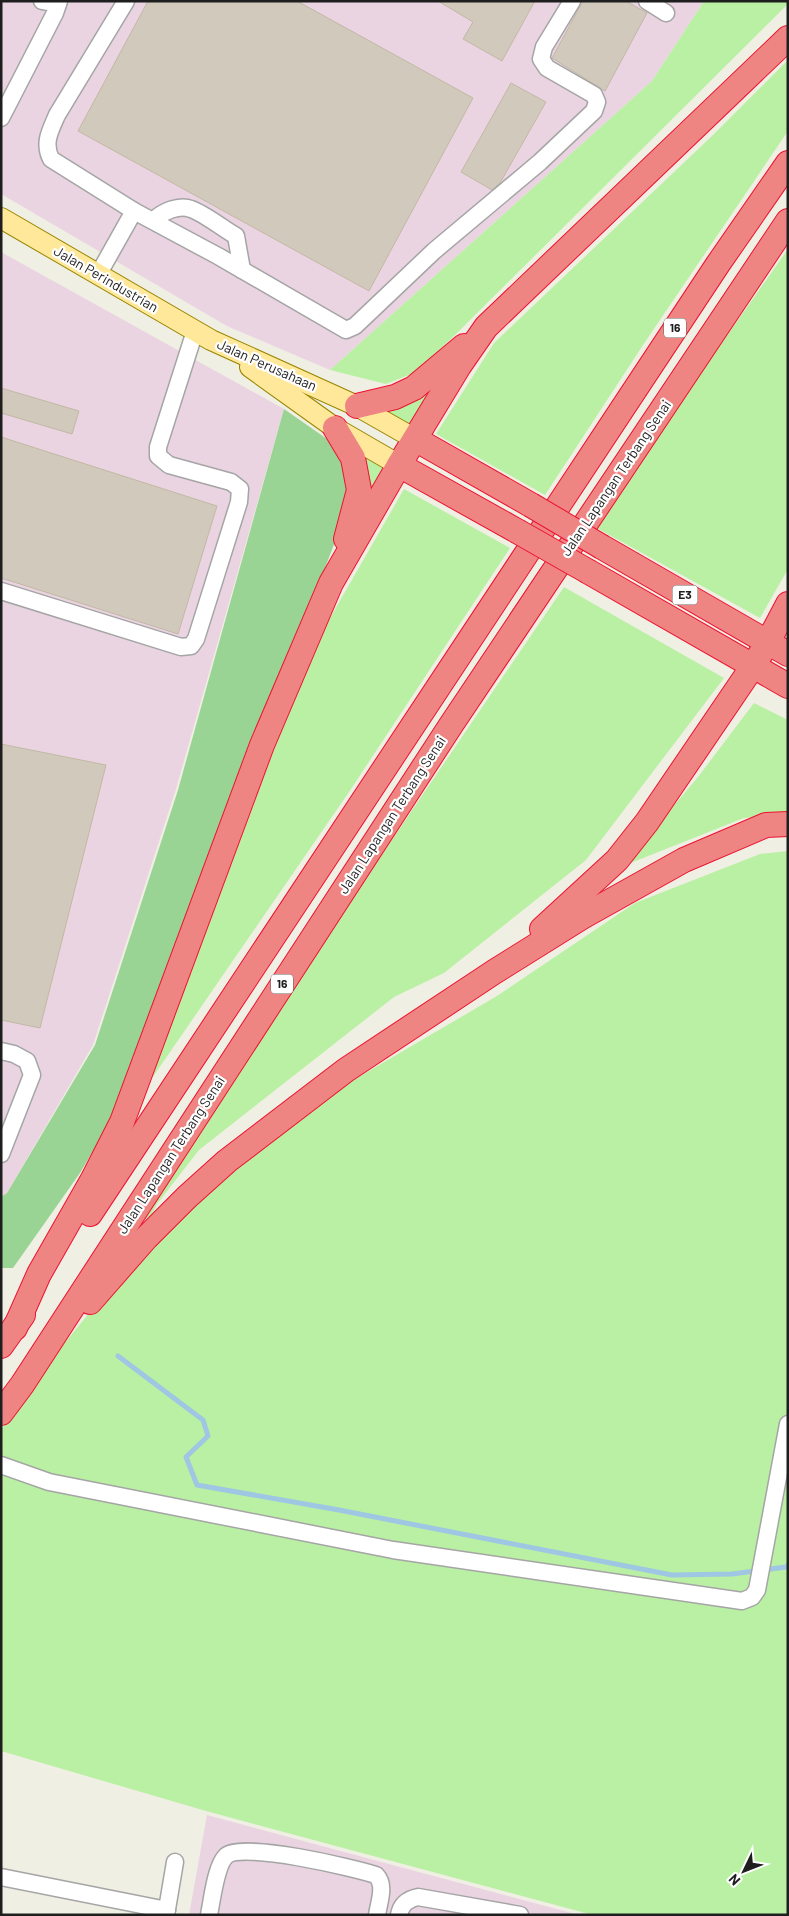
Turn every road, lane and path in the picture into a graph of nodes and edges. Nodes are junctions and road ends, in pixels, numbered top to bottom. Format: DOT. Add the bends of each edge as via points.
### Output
graph roads {
  1 [pos="126,1"];
  2 [pos="572,1"];
  3 [pos="647,1"];
  4 [pos="53,2"];
  5 [pos="666,12"];
  6 [pos="788,38"];
  7 [pos="1,118"];
  8 [pos="788,163"];
  9 [pos="134,211"];
  10 [pos="1,218"];
  11 [pos="154,220"];
  12 [pos="788,221"];
  13 [pos="242,270"];
  14 [pos="98,275"];
  15 [pos="486,327"];
  16 [pos="203,335"];
  17 [pos="357,406"];
  18 [pos="335,428"];
  19 [pos="415,439"];
  20 [pos="399,465"];
  21 [pos="331,583"];
  22 [pos="1,591"];
  23 [pos="788,604"];
  24 [pos="778,648"];
  25 [pos="753,666"];
  26 [pos="788,686"];
  27 [pos="788,824"];
  28 [pos="494,972"];
  29 [pos="1,1051"];
  30 [pos="1,1154"];
  31 [pos="8,1337"];
  32 [pos="22,1385"];
  33 [pos="1,1413"];
  34 [pos="788,1424"];
  35 [pos="1,1465"];
  36 [pos="175,1862"];
  37 [pos="1,1877"];
  38 [pos="167,1912"];
  39 [pos="209,1915"];
  40 [pos="377,1915"];
  41 [pos="399,1915"];
  42 [pos="520,1915"];
  1 -- 9 [label="street" via="57,116 48,133 46,150 51,159"];
  2 -- 13 [label="street" via="544,46 541,59 547,68 594,95 597,102 594,111 540,162 434,251 355,326 346,330"];
  3 -- 5 [label="street"];
  4 -- 7 [label="street" via="55,13"];
  6 -- 15 [label="highway"];
  8 -- 31 [label="highway, 16"];
  9 -- 11 [label="street"];
  9 -- 14 [label="street"];
  10 -- 14 [label="main road, Jalan Perindustrian"];
  11 -- 13 [label="street"];
  11 -- 13 [label="street" via="171,210 189,208 236,236"];
  12 -- 32 [label="highway, Jalan Lapangan Terbang Senai / 16" via="446,733"];
  14 -- 16 [label="main road, Jalan Perindustrian"];
  15 -- 17 [label="highway" via="414,388 396,397"];
  15 -- 19 [label="highway"];
  16 -- 17 [label="main road, Jalan Perusahaan"];
  16 -- 18 [label="main road, Jalan Perusahaan"];
  16 -- 22 [label="street" via="158,447 158,456 169,465 232,482 240,489 239,502 196,640 191,646 181,647"];
  17 -- 19 [label="main road, Jalan Perusahaan"];
  18 -- 20 [label="main road, Jalan Perusahaan"];
  18 -- 21 [label="highway" via="353,458 359,490"];
  19 -- 20 [label="highway"];
  19 -- 24 [label="highway, E3, bridge"];
  20 -- 21 [label="highway"];
  20 -- 25 [label="highway, E3, bridge"];
  21 -- 31 [label="highway" via="262,745 122,1122"];
  23 -- 24 [label="highway"];
  24 -- 25 [label="highway"];
  25 -- 26 [label="highway, E3"];
  25 -- 28 [label="highway" via="647,822 617,860"];
  27 -- 28 [label="highway" via="766,825 684,860 582,917"];
  28 -- 32 [label="highway" via="346,1070 227,1161 146,1238"];
  29 -- 30 [label="street" via="27,1061 32,1075"];
  32 -- 33 [label="highway, Jalan Lapangan Terbang Senai / 16"];
  34 -- 35 [label="street" via="759,1582 755,1594 742,1601 393,1550 49,1482"];
  36 -- 38 [label="street"];
  37 -- 38 [label="street"];
  39 -- 40 [label="street" via="220,1862 230,1852 238,1851 278,1853 376,1875 381,1885"];
  41 -- 42 [label="street" via="400,1908 409,1899 418,1897"];
}
